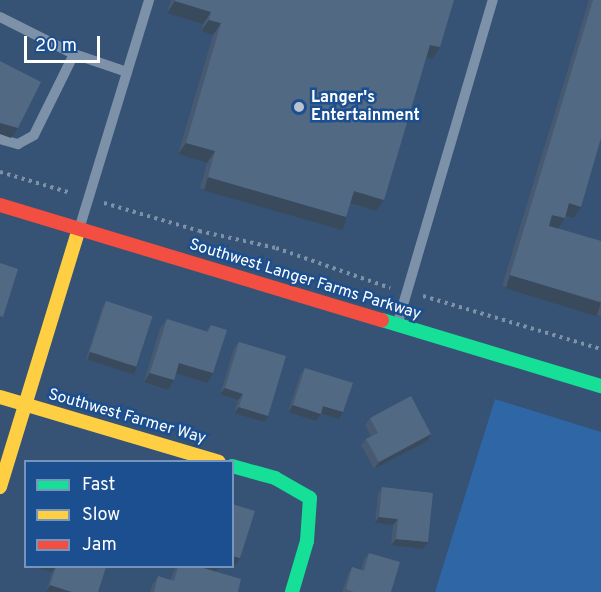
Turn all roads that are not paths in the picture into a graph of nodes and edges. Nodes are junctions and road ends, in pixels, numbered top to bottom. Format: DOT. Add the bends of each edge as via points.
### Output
graph roads {
  1 [pos="149,0"];
  2 [pos="493,0"];
  3 [pos="0,17"];
  4 [pos="74,54"];
  5 [pos="127,72"];
  6 [pos="0,139"];
  7 [pos="0,206"];
  8 [pos="79,229"];
  9 [pos="397,325"];
  10 [pos="601,386"];
  11 [pos="0,397"];
  12 [pos="25,404"];
  13 [pos="212,460"];
  14 [pos="234,466"];
  15 [pos="0,487"];
  16 [pos="292,592"];
  1 -- 5 [label="lane"];
  2 -- 9 [label="lane"];
  3 -- 4 [label="lane"];
  4 -- 5 [label="lane"];
  4 -- 6 [label="lane" via="34,135 18,144"];
  5 -- 8 [label="lane"];
  7 -- 8 [label="street, Southwest Langer Farms Parkway"];
  8 -- 9 [label="street, Southwest Langer Farms Parkway"];
  8 -- 12 [label="street"];
  9 -- 10 [label="street, Southwest Langer Farms Parkway"];
  11 -- 12 [label="street, Southwest Farmer Way"];
  12 -- 13 [label="street, Southwest Farmer Way"];
  12 -- 15 [label="street"];
  14 -- 16 [label="street" via="275,478 310,498 307,541"];
}
